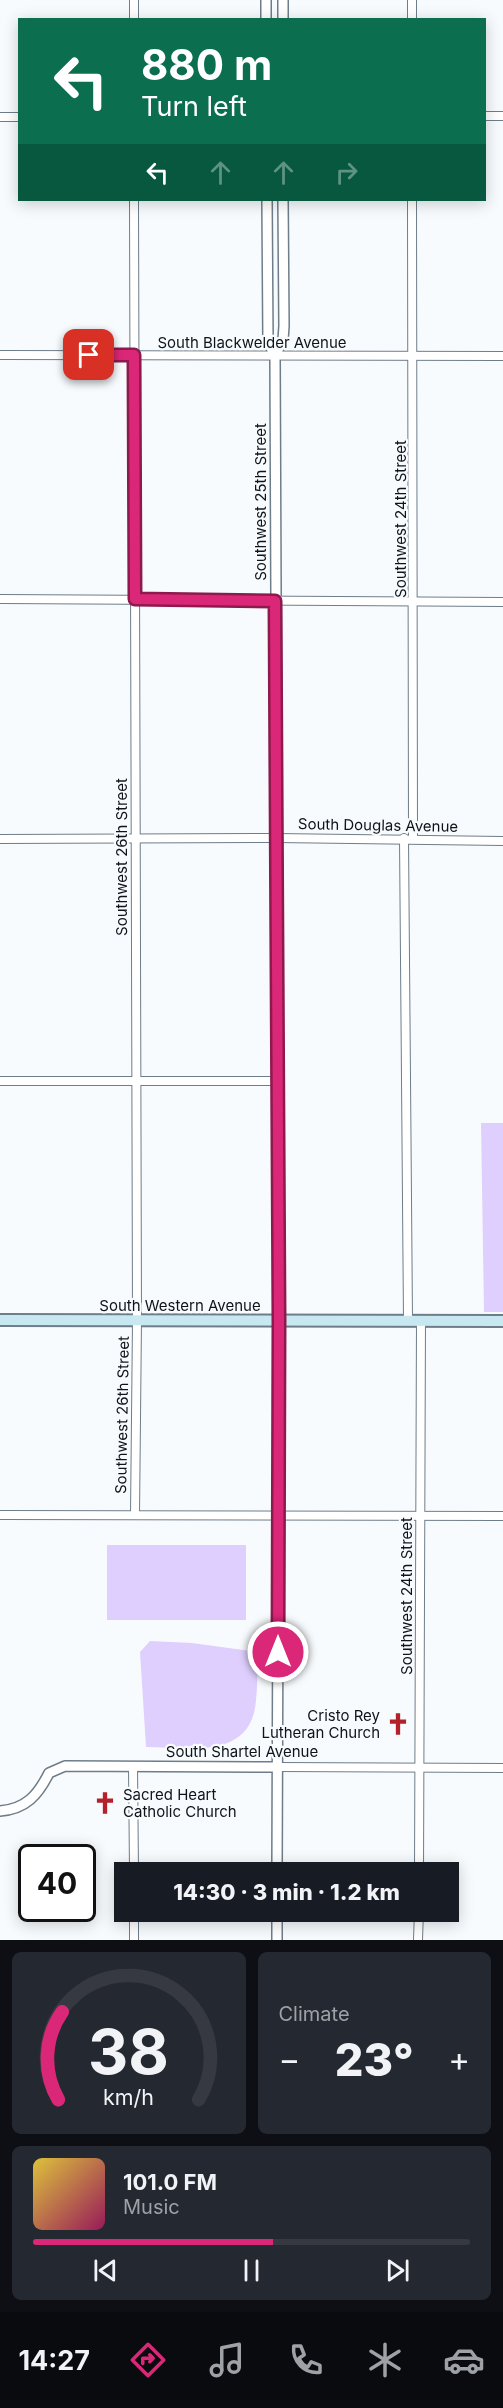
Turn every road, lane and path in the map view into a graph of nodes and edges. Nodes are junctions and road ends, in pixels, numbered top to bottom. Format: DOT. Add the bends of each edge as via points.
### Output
graph roads {
  1 [pos="134,0"];
  2 [pos="266,0"];
  3 [pos="283,0"];
  4 [pos="412,0"];
  5 [pos="134,18"];
  6 [pos="266,18"];
  7 [pos="283,18"];
  8 [pos="412,18"];
  9 [pos="486,116"];
  10 [pos="503,116"];
  11 [pos="0,117"];
  12 [pos="18,117"];
  13 [pos="134,201"];
  14 [pos="267,201"];
  15 [pos="283,201"];
  16 [pos="412,201"];
  17 [pos="0,355"];
  18 [pos="134,355"];
  19 [pos="275,356"];
  20 [pos="413,356"];
  21 [pos="503,356"];
  22 [pos="0,599"];
  23 [pos="135,599"];
  24 [pos="275,601"];
  25 [pos="414,602"];
  26 [pos="503,602"];
  27 [pos="276,838"];
  28 [pos="404,838"];
  29 [pos="413,838"];
  30 [pos="0,839"];
  31 [pos="134,839"];
  32 [pos="503,841"];
  33 [pos="277,1081"];
  34 [pos="0,1082"];
  35 [pos="135,1082"];
  36 [pos="0,1320"];
  37 [pos="137,1320"];
  38 [pos="408,1320"];
  39 [pos="421,1320"];
  40 [pos="279,1321"];
  41 [pos="503,1321"];
  42 [pos="279,1514"];
  43 [pos="0,1515"];
  44 [pos="135,1515"];
  45 [pos="419,1515"];
  46 [pos="503,1516"];
  47 [pos="133,1766"];
  48 [pos="277,1767"];
  49 [pos="419,1767"];
  50 [pos="503,1768"];
  51 [pos="0,1811"];
  52 [pos="134,1862"];
  53 [pos="277,1862"];
  54 [pos="419,1862"];
  55 [pos="134,1922"];
  56 [pos="277,1922"];
  57 [pos="418,1922"];
  58 [pos="134,1940"];
  59 [pos="277,1940"];
  60 [pos="418,1940"];
  1 -- 5 [label="street"];
  2 -- 6 [label="street"];
  3 -- 7 [label="street"];
  4 -- 8 [label="street"];
  9 -- 10 [label="street"];
  11 -- 12 [label="street"];
  13 -- 18 [label="street, Southwest 26th Street"];
  14 -- 19 [label="street, Southwest 25th Street" via="268,342"];
  15 -- 19 [label="street, Southwest 25th Street" via="284,326 283,340"];
  16 -- 20 [label="street, Southwest 24th Street"];
  17 -- 18 [label="street, South Blackwelder Avenue"];
  18 -- 19 [label="street, South Blackwelder Avenue"];
  18 -- 23 [label="street, Southwest 26th Street"];
  19 -- 20 [label="street, South Blackwelder Avenue"];
  19 -- 24 [label="street, Southwest 25th Street"];
  20 -- 21 [label="street, South Blackwelder Avenue"];
  20 -- 25 [label="street, Southwest 24th Street"];
  22 -- 23 [label="street"];
  23 -- 24 [label="street"];
  23 -- 31 [label="street, Southwest 26th Street"];
  24 -- 25 [label="street"];
  24 -- 27 [label="street, Southwest 25th Street"];
  25 -- 26 [label="street"];
  25 -- 29 [label="street, Southwest 24th Street"];
  27 -- 28 [label="street, South Douglas Avenue"];
  27 -- 31 [label="street, South Douglas Avenue"];
  27 -- 33 [label="street, Southwest 25th Street"];
  28 -- 29 [label="street, South Douglas Avenue"];
  28 -- 38 [label="street"];
  29 -- 32 [label="street, South Douglas Avenue"];
  30 -- 31 [label="street, South Douglas Avenue"];
  31 -- 35 [label="street, Southwest 26th Street"];
  33 -- 35 [label="street"];
  33 -- 40 [label="street, Southwest 25th Street"];
  34 -- 35 [label="street"];
  35 -- 37 [label="street, Southwest 26th Street"];
  36 -- 37 [label="main road, South Western Avenue"];
  37 -- 40 [label="main road, South Western Avenue"];
  37 -- 44 [label="street, Southwest 26th Street"];
  38 -- 39 [label="main road, South Western Avenue"];
  38 -- 40 [label="main road, South Western Avenue"];
  39 -- 41 [label="main road, South Western Avenue"];
  39 -- 45 [label="street, Southwest 24th Street"];
  40 -- 42 [label="street, Southwest 25th Street"];
  42 -- 44 [label="street"];
  42 -- 45 [label="street"];
  42 -- 48 [label="street, Southwest 25th Street"];
  43 -- 44 [label="street"];
  45 -- 46 [label="street"];
  45 -- 49 [label="street, Southwest 24th Street"];
  47 -- 48 [label="street, South Shartel Avenue"];
  47 -- 51 [label="street, South Shartel Avenue" via="56,1769 49,1773 39,1794 24,1805"];
  47 -- 52 [label="street"];
  48 -- 49 [label="street, South Shartel Avenue"];
  48 -- 53 [label="street, Southwest 25th Street"];
  49 -- 50 [label="street, South Shartel Avenue"];
  49 -- 54 [label="street, Southwest 24th Street"];
  55 -- 58 [label="street"];
  56 -- 59 [label="street"];
  57 -- 60 [label="street"];
}
